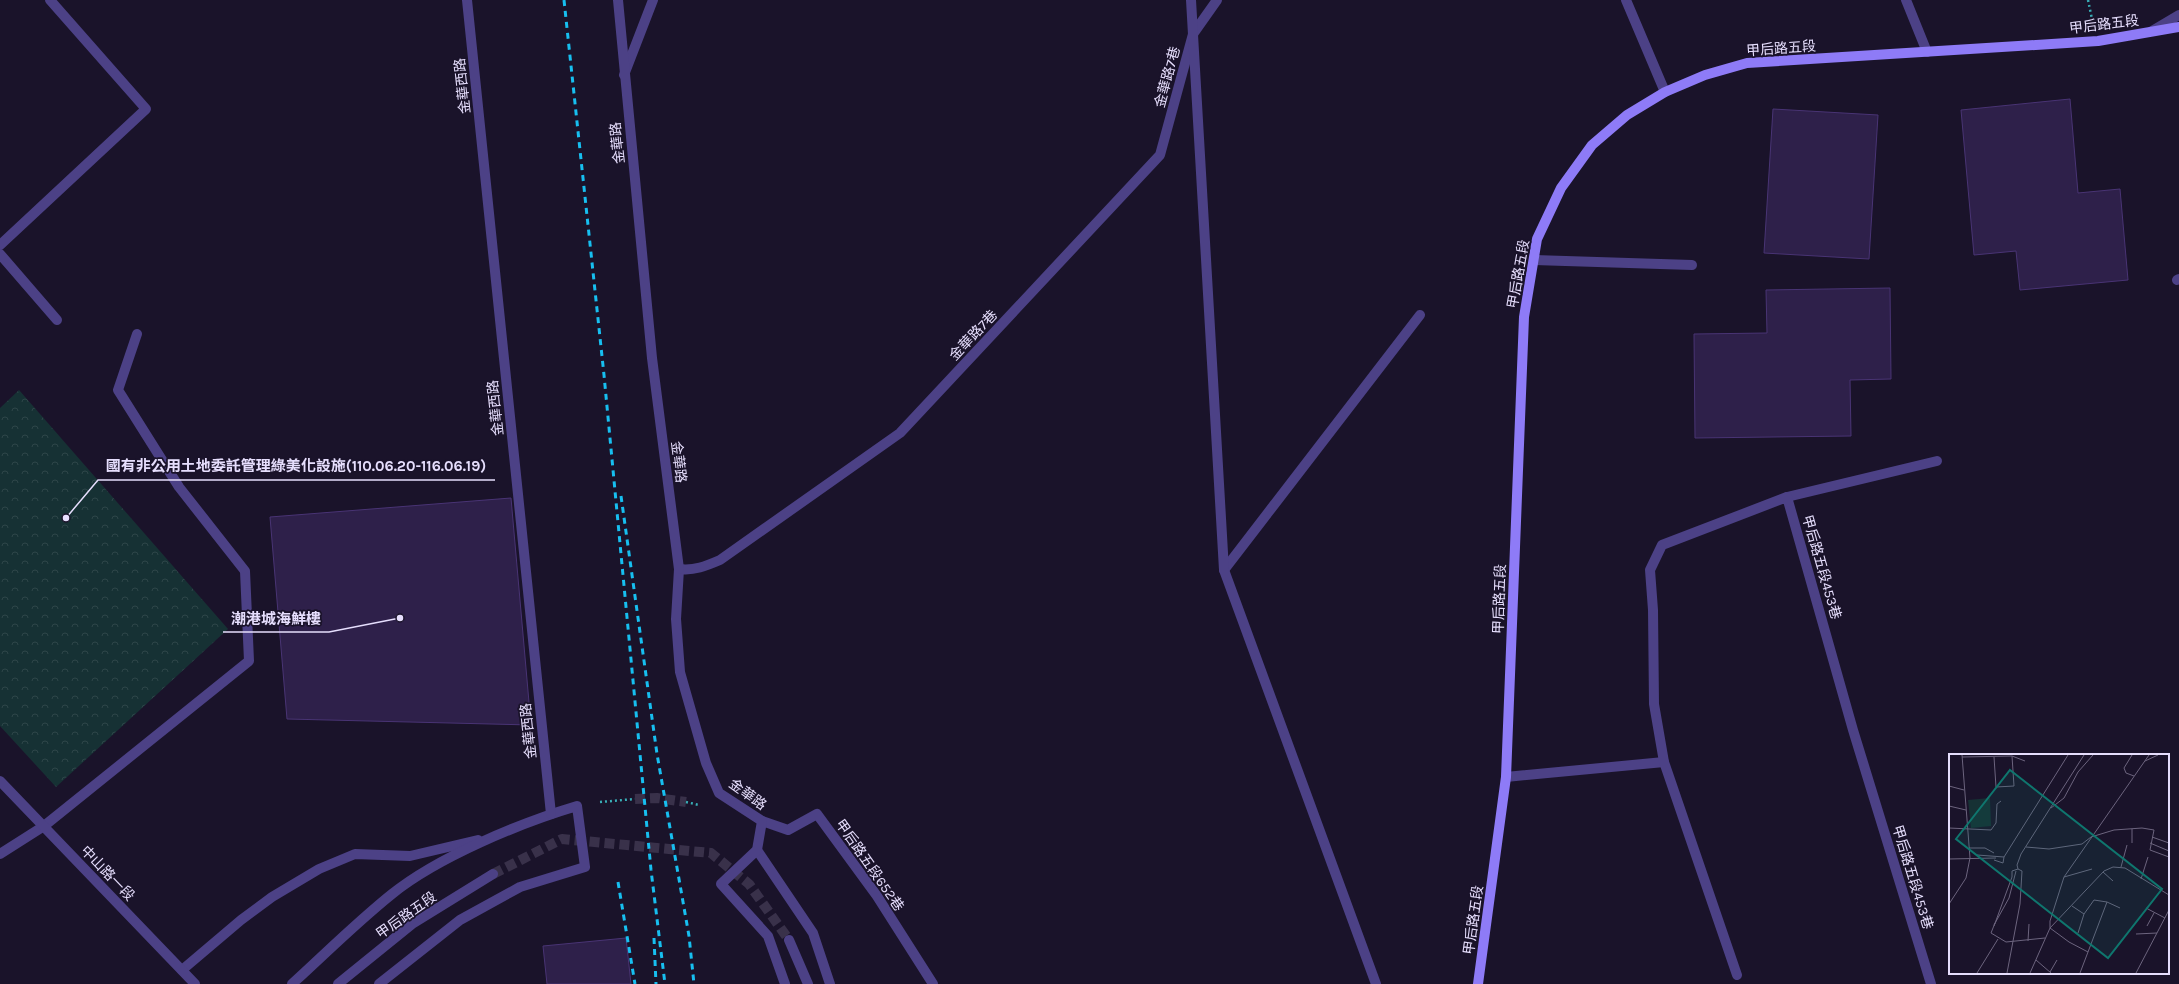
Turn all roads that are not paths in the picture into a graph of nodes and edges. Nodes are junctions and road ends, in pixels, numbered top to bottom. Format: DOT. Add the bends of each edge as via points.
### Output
graph roads {
  1 [pos="50,0"];
  2 [pos="467,0"];
  3 [pos="618,0"];
  4 [pos="652,0"];
  5 [pos="1191,0"];
  6 [pos="1217,0"];
  7 [pos="1626,0"];
  8 [pos="1906,0"];
  9 [pos="2179,15"];
  10 [pos="2179,27"];
  11 [pos="2149,33"];
  12 [pos="1193,34"];
  13 [pos="1927,52"];
  14 [pos="624,75"];
  15 [pos="1665,92"];
  16 [pos="0,245"];
  17 [pos="0,254"];
  18 [pos="1534,260"];
  19 [pos="1692,265"];
  20 [pos="1420,315"];
  21 [pos="57,320"];
  22 [pos="137,334"];
  23 [pos="1938,461"];
  24 [pos="1788,497"];
  25 [pos="679,569"];
  26 [pos="1224,570"];
  27 [pos="1664,762"];
  28 [pos="1506,777"];
  29 [pos="0,781"];
  30 [pos="551,814"];
  31 [pos="762,821"];
  32 [pos="44,826"];
  33 [pos="500,835"];
  34 [pos="757,850"];
  35 [pos="0,854"];
  36 [pos="493,874"];
  37 [pos="789,940"];
  38 [pos="182,970"];
  39 [pos="1737,975"];
  40 [pos="195,984"];
  41 [pos="292,984"];
  42 [pos="338,984"];
  43 [pos="379,984"];
  44 [pos="785,984"];
  45 [pos="808,984"];
  46 [pos="830,984"];
  47 [pos="933,984"];
  48 [pos="1376,984"];
  49 [pos="1478,984"];
  50 [pos="1931,984"];
  1 -- 16 [label="street" via="146,109"];
  2 -- 30 [label="street, 金華西路"];
  3 -- 14 [label="street, 金華路"];
  4 -- 14 [label="street"];
  5 -- 12 [label="street"];
  6 -- 12 [label="street"];
  7 -- 15 [label="street"];
  8 -- 13 [label="street"];
  9 -- 11 [label="street"];
  10 -- 11 [label="main road, 甲后路五段"];
  11 -- 13 [label="main road, 甲后路五段" via="2098,41"];
  12 -- 25 [label="street, 金華路7巷" via="1160,155 900,433 720,560 703,567"];
  12 -- 26 [label="street"];
  13 -- 15 [label="main road, 甲后路五段" via="1747,63 1705,75"];
  14 -- 25 [label="street, 金華路" via="652,358"];
  15 -- 18 [label="main road, 甲后路五段" via="1627,115 1592,145 1561,188 1537,239"];
  17 -- 21 [label="street"];
  18 -- 19 [label="street"];
  18 -- 28 [label="main road, 甲后路五段" via="1524,317"];
  20 -- 26 [label="street"];
  22 -- 32 [label="street" via="118,390 180,487 245,571 249,661"];
  23 -- 24 [label="street"];
  24 -- 27 [label="street" via="1662,546 1650,570 1654,704"];
  24 -- 50 [label="street, 甲后路五段453巷" via="1853,730"];
  25 -- 31 [label="street, 金華路" via="676,618 680,672 706,763 719,793"];
  26 -- 48 [label="street"];
  27 -- 28 [label="street"];
  27 -- 39 [label="street"];
  28 -- 49 [label="main road, 甲后路五段"];
  29 -- 32 [label="street, 中山路一段"];
  30 -- 33 [label="street"];
  30 -- 43 [label="street" via="577,806 585,867 520,887 460,920"];
  31 -- 34 [label="street, 金華路"];
  31 -- 47 [label="street, 甲后路五段652巷" via="788,830 817,814 877,896"];
  32 -- 35 [label="street"];
  32 -- 38 [label="street, 中山路一段"];
  33 -- 38 [label="street" via="410,856 355,854 319,870 272,897"];
  33 -- 41 [label="street" via="437,865 392,894"];
  34 -- 44 [label="street" via="721,884 768,936"];
  34 -- 46 [label="street" via="813,933"];
  36 -- 42 [label="street, 甲后路五段" via="412,924"];
  37 -- 45 [label="street"];
  38 -- 40 [label="street, 中山路一段"];
}
